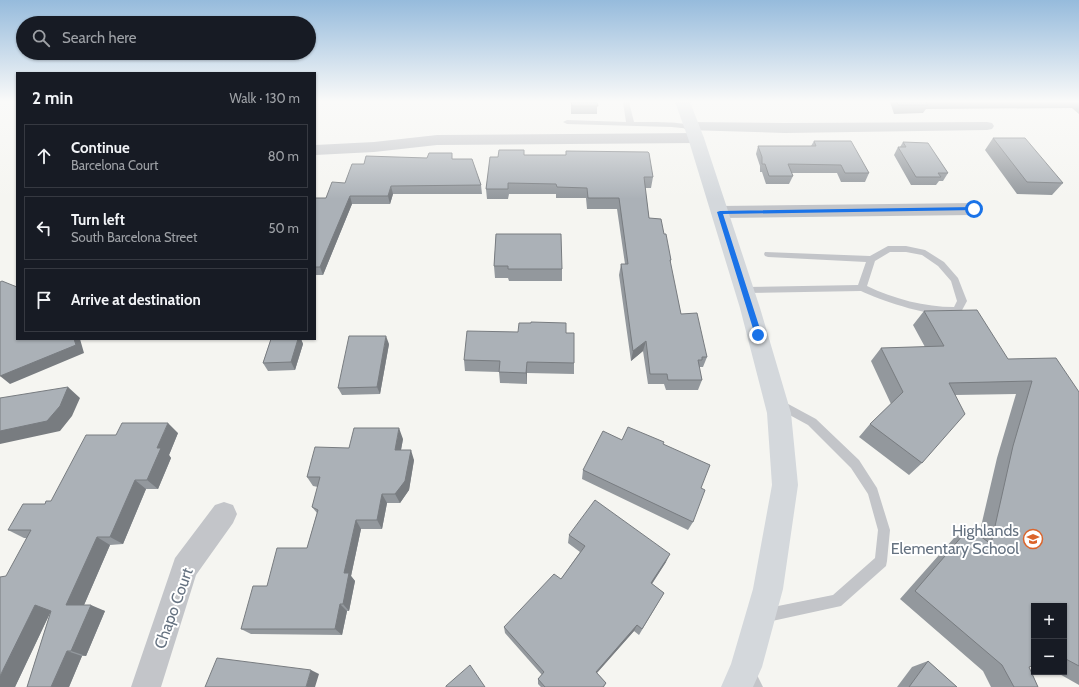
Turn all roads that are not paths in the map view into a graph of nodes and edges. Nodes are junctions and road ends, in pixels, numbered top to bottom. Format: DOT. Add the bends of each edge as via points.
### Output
graph roads {
  1 [pos="654,134"];
  2 [pos="693,134"];
  3 [pos="316,150"];
  4 [pos="974,209"];
  5 [pos="720,212"];
  6 [pos="768,254"];
  7 [pos="871,259"];
  8 [pos="862,288"];
  9 [pos="744,290"];
  10 [pos="776,402"];
  11 [pos="224,514"];
  12 [pos="759,617"];
  13 [pos="741,677"];
  14 [pos="146,687"];
  15 [pos="756,687"];
  1 -- 3 [label="street" via="437,140"];
  2 -- 5 [label="main road"];
  4 -- 5 [label="street"];
  5 -- 9 [label="main road"];
  6 -- 7 [label="lane"];
  7 -- 8 [label="lane"];
  7 -- 8 [label="lane" via="888,249 925,253 941,264 955,280 962,301 957,311 934,311"];
  8 -- 9 [label="lane"];
  9 -- 10 [label="main road"];
  10 -- 12 [label="main road" via="785,485 768,589"];
  10 -- 12 [label="lane" via="812,422 855,464 873,492 884,530 880,561 836,601"];
  11 -- 14 [label="street, Chapo Court" via="185,568"];
  12 -- 13 [label="main road"];
  13 -- 15 [label="lane"];
}
